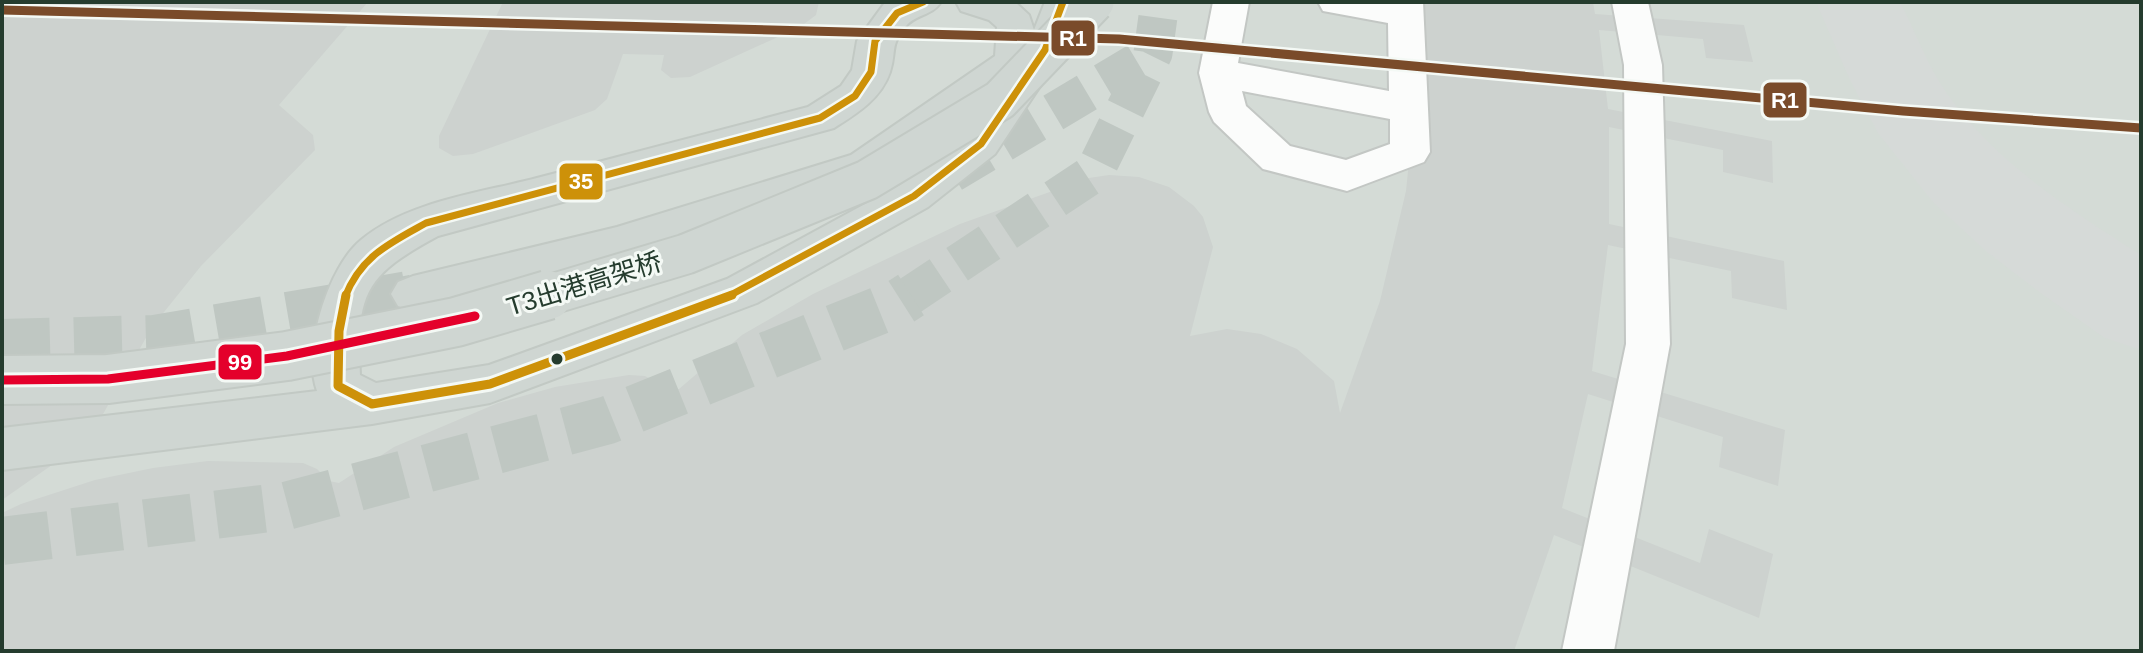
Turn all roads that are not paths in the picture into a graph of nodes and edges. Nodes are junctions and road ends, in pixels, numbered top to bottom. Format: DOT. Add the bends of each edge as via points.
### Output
graph roads {
  1 [pos="923,2"];
  2 [pos="974,2"];
  3 [pos="1062,2"];
  4 [pos="1094,2"];
  5 [pos="1231,2"];
  6 [pos="1336,2"];
  7 [pos="1630,2"];
  8 [pos="1406,8"];
  9 [pos="1013,62"];
  10 [pos="1218,73"];
  11 [pos="1409,109"];
  12 [pos="413,294"];
  13 [pos="2,380"];
  14 [pos="372,404"];
  15 [pos="2,449"];
  16 [pos="1588,651"];
  1 -- 14 [label="main road" via="897,13 875,41 871,72 855,96 820,118 426,223 375,252 349,285 335,338 338,386"];
  2 -- 9 [label="main road" via="1002,11 1016,24"];
  3 -- 9 [label="main road"];
  3 -- 14 [label="main road" via="1045,50 981,144 914,196 742,291 490,384"];
  4 -- 13 [label="main road, T3出港高架桥, bridge" via="1000,100 867,180 686,254 456,322 287,356 108,379"];
  5 -- 10 [label="lane"];
  6 -- 8 [label="lane"];
  7 -- 16 [label="lane" via="1643,65 1648,344"];
  8 -- 11 [label="lane"];
  9 -- 12 [label="main road" via="865,166 617,244"];
  10 -- 11 [label="lane"];
  10 -- 11 [label="lane" via="1228,112 1277,158 1347,176 1410,152"];
  14 -- 15 [label="main road"];
}
